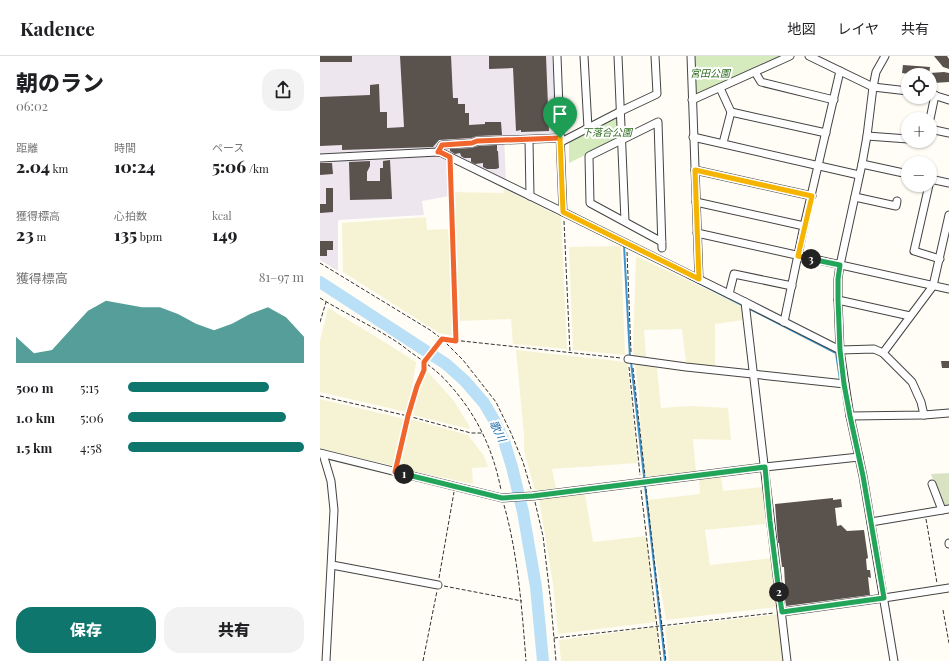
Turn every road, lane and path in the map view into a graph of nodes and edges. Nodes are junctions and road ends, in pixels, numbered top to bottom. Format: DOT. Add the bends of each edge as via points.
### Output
graph roads {
  1 [pos="557,56"];
  2 [pos="584,56"];
  3 [pos="618,56"];
  4 [pos="655,56"];
  5 [pos="691,56"];
  6 [pos="790,56"];
  7 [pos="809,56"];
  8 [pos="885,56"];
  9 [pos="840,71"];
  10 [pos="755,72"];
  11 [pos="873,87"];
  12 [pos="720,88"];
  13 [pos="901,90"];
  14 [pos="937,96"];
  15 [pos="692,100"];
  16 [pos="834,100"];
  17 [pos="949,100"];
  18 [pos="620,111"];
  19 [pos="731,112"];
  20 [pos="588,128"];
  21 [pos="937,130"];
  22 [pos="949,133"];
  23 [pos="826,134"];
  24 [pos="867,136"];
  25 [pos="693,137"];
  26 [pos="901,138"];
  27 [pos="622,139"];
  28 [pos="529,140"];
  29 [pos="561,140"];
  30 [pos="723,143"];
  31 [pos="438,152"];
  32 [pos="450,157"];
  33 [pos="320,158"];
  34 [pos="862,164"];
  35 [pos="819,165"];
  36 [pos="695,170"];
  37 [pos="901,172"];
  38 [pos="859,175"];
  39 [pos="937,180"];
  40 [pos="949,183"];
  41 [pos="927,192"];
  42 [pos="530,196"];
  43 [pos="812,196"];
  44 [pos="855,197"];
  45 [pos="696,202"];
  46 [pos="896,206"];
  47 [pos="563,212"];
  48 [pos="948,220"];
  49 [pos="625,221"];
  50 [pos="804,226"];
  51 [pos="697,233"];
  52 [pos="627,244"];
  53 [pos="798,256"];
  54 [pos="940,259"];
  55 [pos="320,263"];
  56 [pos="840,265"];
  57 [pos="699,279"];
  58 [pos="792,286"];
  59 [pos="934,286"];
  60 [pos="949,289"];
  61 [pos="729,294"];
  62 [pos="320,298"];
  63 [pos="838,300"];
  64 [pos="326,302"];
  65 [pos="745,302"];
  66 [pos="910,316"];
  67 [pos="320,322"];
  68 [pos="784,322"];
  69 [pos="442,339"];
  70 [pos="456,341"];
  71 [pos="840,350"];
  72 [pos="570,353"];
  73 [pos="883,353"];
  74 [pos="630,359"];
  75 [pos="424,362"];
  76 [pos="754,374"];
  77 [pos="844,384"];
  78 [pos="320,396"];
  79 [pos="949,413"];
  80 [pos="924,415"];
  81 [pos="408,416"];
  82 [pos="850,416"];
  83 [pos="483,433"];
  84 [pos="322,454"];
  85 [pos="859,457"];
  86 [pos="765,467"];
  87 [pos="395,472"];
  88 [pos="643,482"];
  89 [pos="932,484"];
  90 [pos="455,486"];
  91 [pos="530,496"];
  92 [pos="504,498"];
  93 [pos="945,510"];
  94 [pos="925,513"];
  95 [pos="871,522"];
  96 [pos="332,565"];
  97 [pos="438,585"];
  98 [pos="949,588"];
  99 [pos="938,590"];
  100 [pos="884,598"];
  101 [pos="522,601"];
  102 [pos="943,610"];
  103 [pos="782,612"];
  104 [pos="662,625"];
  105 [pos="554,638"];
  106 [pos="949,643"];
  107 [pos="326,661"];
  108 [pos="422,661"];
  109 [pos="526,661"];
  110 [pos="556,661"];
  111 [pos="661,661"];
  112 [pos="666,661"];
  113 [pos="787,661"];
  114 [pos="894,661"];
  1 -- 29 [label="street"];
  2 -- 20 [label="street"];
  3 -- 18 [label="street"];
  4 -- 18 [label="street" via="657,94"];
  5 -- 15 [label="street"];
  6 -- 10 [label="street"];
  7 -- 9 [label="street"];
  8 -- 11 [label="street" via="876,72"];
  9 -- 11 [label="street"];
  9 -- 16 [label="street"];
  10 -- 12 [label="street"];
  10 -- 16 [label="street" via="761,82"];
  11 -- 13 [label="street"];
  11 -- 24 [label="street"];
  12 -- 15 [label="street"];
  12 -- 19 [label="street"];
  14 -- 17 [label="street"];
  15 -- 25 [label="street"];
  16 -- 23 [label="street"];
  18 -- 20 [label="street"];
  18 -- 27 [label="street"];
  19 -- 23 [label="street"];
  19 -- 30 [label="street"];
  20 -- 29 [label="street"];
  21 -- 22 [label="street"];
  23 -- 35 [label="street"];
  24 -- 26 [label="street"];
  24 -- 34 [label="street"];
  25 -- 30 [label="street"];
  25 -- 36 [label="street"];
  27 -- 49 [label="street"];
  27 -- 49 [label="street" via="589,156 590,203"];
  27 -- 49 [label="street" via="658,122 662,245"];
  28 -- 29 [label="street"];
  28 -- 31 [label="street" via="442,145"];
  28 -- 42 [label="street"];
  29 -- 47 [label="street"];
  30 -- 35 [label="street"];
  31 -- 32 [label="street"];
  31 -- 33 [label="street"];
  32 -- 42 [label="street"];
  32 -- 70 [label="path"];
  34 -- 37 [label="street"];
  34 -- 38 [label="street"];
  35 -- 38 [label="street"];
  35 -- 43 [label="street"];
  36 -- 43 [label="street"];
  36 -- 45 [label="street"];
  38 -- 44 [label="street"];
  39 -- 40 [label="street"];
  41 -- 54 [label="street" via="914,251"];
  42 -- 47 [label="street"];
  43 -- 50 [label="street"];
  44 -- 46 [label="street"];
  44 -- 56 [label="street"];
  45 -- 50 [label="street"];
  45 -- 51 [label="street"];
  47 -- 52 [label="street"];
  47 -- 72 [label="path"];
  48 -- 54 [label="street"];
  50 -- 53 [label="street"];
  51 -- 53 [label="street"];
  51 -- 57 [label="street"];
  52 -- 57 [label="street"];
  52 -- 74 [label="path"];
  53 -- 56 [label="street"];
  53 -- 58 [label="street"];
  54 -- 59 [label="street"];
  55 -- 69 [label="path"];
  56 -- 59 [label="street"];
  56 -- 63 [label="street"];
  57 -- 61 [label="street"];
  58 -- 61 [label="street" via="734,274"];
  58 -- 68 [label="street"];
  59 -- 60 [label="street"];
  59 -- 66 [label="street"];
  61 -- 65 [label="street"];
  62 -- 64 [label="path"];
  63 -- 66 [label="street"];
  63 -- 71 [label="street"];
  64 -- 67 [label="path"];
  64 -- 75 [label="path" via="391,338"];
  65 -- 68 [label="street"];
  65 -- 76 [label="street"];
  66 -- 73 [label="street"];
  68 -- 71 [label="street"];
  69 -- 70 [label="path"];
  69 -- 75 [label="path"];
  69 -- 91 [label="path" via="463,360 496,402 523,462"];
  70 -- 72 [label="path"];
  71 -- 73 [label="street" via="874,349"];
  71 -- 77 [label="street"];
  72 -- 74 [label="path"];
  73 -- 80 [label="street" via="912,382"];
  74 -- 76 [label="street"];
  74 -- 88 [label="path"];
  74 -- 88 [label="path"];
  75 -- 81 [label="path" via="424,370"];
  75 -- 83 [label="path" via="449,383"];
  76 -- 77 [label="street"];
  76 -- 86 [label="street"];
  77 -- 82 [label="street"];
  78 -- 81 [label="path"];
  79 -- 80 [label="street"];
  80 -- 82 [label="street"];
  81 -- 83 [label="path" via="471,433"];
  81 -- 87 [label="path"];
  82 -- 85 [label="street"];
  83 -- 92 [label="path" via="490,448"];
  84 -- 87 [label="street"];
  84 -- 96 [label="street" via="331,481 334,510"];
  85 -- 86 [label="street"];
  85 -- 95 [label="street"];
  86 -- 88 [label="street"];
  86 -- 103 [label="street"];
  87 -- 90 [label="street"];
  88 -- 91 [label="street"];
  88 -- 104 [label="path"];
  88 -- 111 [label="path"];
  89 -- 93 [label="street"];
  90 -- 92 [label="street"];
  90 -- 97 [label="path"];
  91 -- 92 [label="street"];
  91 -- 105 [label="path" via="535,502 543,536"];
  92 -- 101 [label="path"];
  93 -- 94 [label="street"];
  94 -- 95 [label="street"];
  94 -- 99 [label="path"];
  95 -- 100 [label="street"];
  96 -- 97 [label="street"];
  96 -- 107 [label="street"];
  97 -- 101 [label="path"];
  97 -- 108 [label="path"];
  98 -- 99 [label="street"];
  99 -- 100 [label="street"];
  100 -- 103 [label="street"];
  100 -- 114 [label="street"];
  101 -- 109 [label="path"];
  102 -- 106 [label="path"];
  103 -- 104 [label="path"];
  103 -- 113 [label="street"];
  104 -- 105 [label="path"];
  104 -- 112 [label="path"];
  105 -- 110 [label="path"];
}
